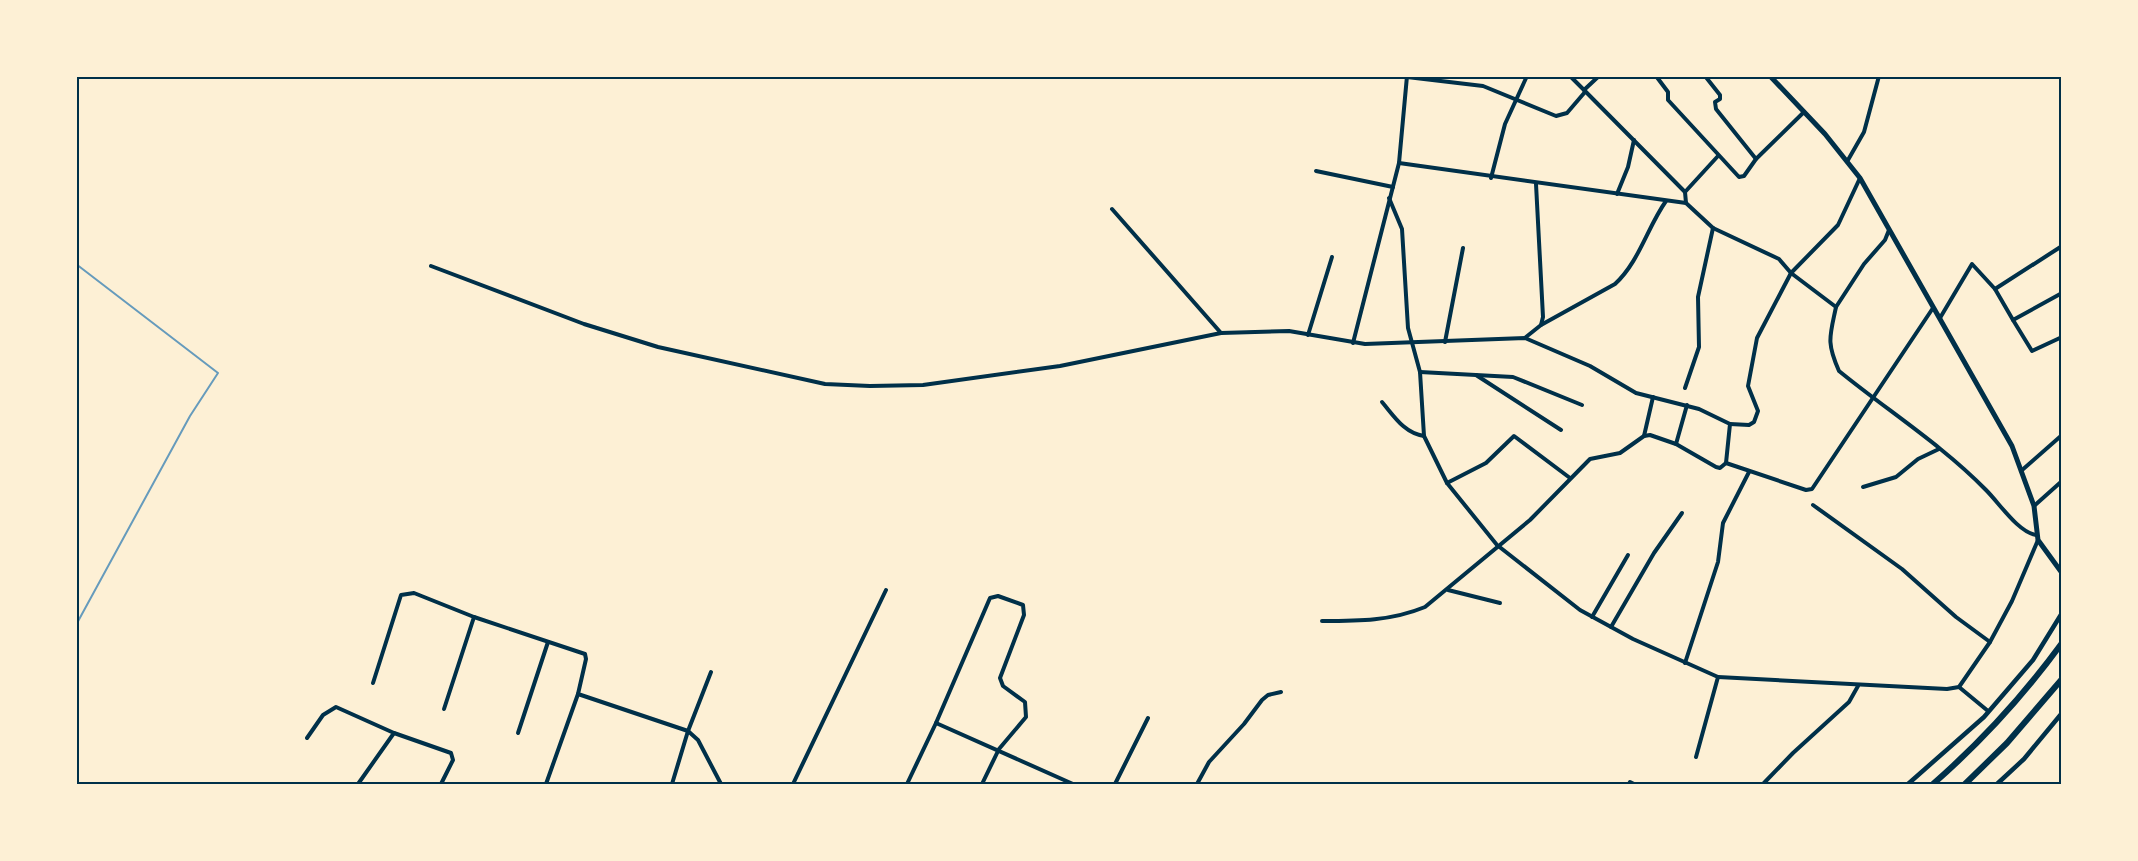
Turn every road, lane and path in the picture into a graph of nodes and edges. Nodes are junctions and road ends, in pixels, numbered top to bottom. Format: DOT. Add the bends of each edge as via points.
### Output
graph roads {
  1 [pos="1527,76"];
  2 [pos="1570,76"];
  3 [pos="1599,76"];
  4 [pos="1656,76"];
  5 [pos="1705,76"];
  6 [pos="1770,76"];
  7 [pos="1880,76"];
  8 [pos="1407,77"];
  9 [pos="1585,91"];
  10 [pos="1516,97"];
  11 [pos="1804,112"];
  12 [pos="1634,140"];
  13 [pos="1718,156"];
  14 [pos="1756,159"];
  15 [pos="1848,160"];
  16 [pos="1399,163"];
  17 [pos="1316,171"];
  18 [pos="1491,178"];
  19 [pos="1860,178"];
  20 [pos="1536,184"];
  21 [pos="1393,187"];
  22 [pos="1685,192"];
  23 [pos="1617,194"];
  24 [pos="1389,198"];
  25 [pos="1666,201"];
  26 [pos="1686,203"];
  27 [pos="1112,208"];
  28 [pos="1713,228"];
  29 [pos="1889,229"];
  30 [pos="2061,246"];
  31 [pos="1463,248"];
  32 [pos="1332,257"];
  33 [pos="431,266"];
  34 [pos="1791,273"];
  35 [pos="1995,289"];
  36 [pos="2061,293"];
  37 [pos="1836,307"];
  38 [pos="1934,308"];
  39 [pos="1940,318"];
  40 [pos="2013,320"];
  41 [pos="1540,325"];
  42 [pos="1221,333"];
  43 [pos="1308,335"];
  44 [pos="2061,337"];
  45 [pos="1525,338"];
  46 [pos="1445,342"];
  47 [pos="1353,343"];
  48 [pos="1413,343"];
  49 [pos="1420,372"];
  50 [pos="1475,374"];
  51 [pos="1685,387"];
  52 [pos="1653,397"];
  53 [pos="1872,398"];
  54 [pos="1382,402"];
  55 [pos="1582,405"];
  56 [pos="1687,405"];
  57 [pos="1730,424"];
  58 [pos="1561,430"];
  59 [pos="2061,435"];
  60 [pos="1424,436"];
  61 [pos="1644,436"];
  62 [pos="1676,444"];
  63 [pos="1940,449"];
  64 [pos="1726,463"];
  65 [pos="2021,471"];
  66 [pos="1749,472"];
  67 [pos="1570,478"];
  68 [pos="2061,481"];
  69 [pos="1447,483"];
  70 [pos="1863,487"];
  71 [pos="1813,505"];
  72 [pos="2034,506"];
  73 [pos="1682,513"];
  74 [pos="2037,537"];
  75 [pos="1497,545"];
  76 [pos="1628,555"];
  77 [pos="2061,573"];
  78 [pos="886,590"];
  79 [pos="1448,590"];
  80 [pos="1500,603"];
  81 [pos="2061,613"];
  82 [pos="474,617"];
  83 [pos="1592,617"];
  84 [pos="1322,621"];
  85 [pos="1611,628"];
  86 [pos="548,642"];
  87 [pos="1990,642"];
  88 [pos="2061,643"];
  89 [pos="1685,663"];
  90 [pos="711,672"];
  91 [pos="1718,677"];
  92 [pos="2061,679"];
  93 [pos="373,682"];
  94 [pos="1858,686"];
  95 [pos="1959,687"];
  96 [pos="1281,692"];
  97 [pos="578,693"];
  98 [pos="444,709"];
  99 [pos="1988,711"];
  100 [pos="2061,713"];
  101 [pos="1148,718"];
  102 [pos="936,723"];
  103 [pos="688,730"];
  104 [pos="394,733"];
  105 [pos="518,733"];
  106 [pos="307,738"];
  107 [pos="999,749"];
  108 [pos="1696,757"];
  109 [pos="358,784"];
  110 [pos="441,784"];
  111 [pos="546,784"];
  112 [pos="672,784"];
  113 [pos="721,784"];
  114 [pos="793,784"];
  115 [pos="908,784"];
  116 [pos="982,784"];
  117 [pos="1072,784"];
  118 [pos="1115,784"];
  119 [pos="1197,784"];
  120 [pos="1629,784"];
  121 [pos="1634,784"];
  122 [pos="1763,784"];
  123 [pos="1908,784"];
  124 [pos="1933,784"];
  125 [pos="1965,784"];
  126 [pos="1997,784"];
  1 -- 10 [label="street"];
  2 -- 9 [label="street"];
  3 -- 9 [label="street"];
  4 -- 13 [label="street" via="1668,92 1668,100"];
  5 -- 14 [label="street" via="1720,95 1716,109"];
  6 -- 11 [label="main road"];
  7 -- 15 [label="street" via="1864,132"];
  8 -- 10 [label="street" via="1472,84"];
  8 -- 16 [label="street"];
  9 -- 10 [label="street" via="1563,116"];
  9 -- 12 [label="street"];
  10 -- 18 [label="street"];
  11 -- 14 [label="street"];
  11 -- 15 [label="main road"];
  12 -- 22 [label="street"];
  12 -- 23 [label="street"];
  13 -- 14 [label="street" via="1739,177"];
  13 -- 22 [label="street"];
  15 -- 19 [label="main road"];
  16 -- 18 [label="street"];
  16 -- 21 [label="street"];
  17 -- 21 [label="street"];
  18 -- 20 [label="street"];
  19 -- 29 [label="main road"];
  19 -- 34 [label="street" via="1838,225"];
  20 -- 23 [label="street"];
  20 -- 41 [label="street" via="1543,306"];
  21 -- 24 [label="street"];
  22 -- 26 [label="street"];
  23 -- 25 [label="street"];
  24 -- 47 [label="street"];
  24 -- 48 [label="street" via="1402,229 1407,319"];
  25 -- 26 [label="street"];
  25 -- 41 [label="street" via="1625,274 1615,284"];
  26 -- 28 [label="street"];
  27 -- 42 [label="street"];
  28 -- 34 [label="street" via="1779,259"];
  28 -- 51 [label="street" via="1698,297 1699,347"];
  29 -- 37 [label="street"];
  29 -- 38 [label="main road"];
  30 -- 35 [label="street"];
  31 -- 46 [label="street"];
  32 -- 43 [label="street"];
  33 -- 42 [label="street" via="584,324 658,347 825,384 923,385 1060,366"];
  34 -- 37 [label="street"];
  34 -- 57 [label="street" via="1755,343 1748,386 1758,413 1752,424"];
  35 -- 39 [label="street" via="1972,264"];
  35 -- 40 [label="street"];
  36 -- 40 [label="street"];
  37 -- 53 [label="street" via="1829,334 1830,350 1839,371"];
  38 -- 39 [label="main road"];
  38 -- 53 [label="street"];
  39 -- 65 [label="main road" via="2012,446"];
  40 -- 44 [label="street" via="2032,351"];
  41 -- 45 [label="street"];
  42 -- 43 [label="street" via="1289,331"];
  43 -- 47 [label="street"];
  45 -- 46 [label="street"];
  45 -- 52 [label="street" via="1590,366 1636,393"];
  46 -- 48 [label="street"];
  47 -- 48 [label="street"];
  48 -- 49 [label="street"];
  49 -- 50 [label="street"];
  49 -- 60 [label="street"];
  50 -- 55 [label="street" via="1523,379"];
  50 -- 58 [label="street"];
  52 -- 56 [label="street"];
  52 -- 61 [label="street"];
  53 -- 63 [label="street"];
  53 -- 66 [label="street" via="1812,489"];
  54 -- 60 [label="street" via="1405,429"];
  56 -- 57 [label="street"];
  56 -- 62 [label="street"];
  57 -- 64 [label="street"];
  59 -- 65 [label="street"];
  60 -- 69 [label="street"];
  61 -- 62 [label="street"];
  61 -- 67 [label="street" via="1620,453 1590,459"];
  62 -- 64 [label="street" via="1716,467"];
  63 -- 70 [label="street" via="1918,459 1896,477"];
  63 -- 74 [label="street" via="1973,476 2009,512 2017,526"];
  64 -- 66 [label="street"];
  65 -- 72 [label="main road"];
  66 -- 89 [label="street" via="1723,523 1719,562"];
  67 -- 69 [label="street" via="1514,436 1486,463"];
  67 -- 75 [label="street" via="1530,520"];
  68 -- 72 [label="street"];
  69 -- 75 [label="street"];
  71 -- 87 [label="street" via="1902,569"];
  72 -- 74 [label="main road"];
  73 -- 85 [label="street"];
  74 -- 77 [label="main road"];
  74 -- 87 [label="street" via="2012,601"];
  75 -- 79 [label="street"];
  75 -- 83 [label="street"];
  76 -- 83 [label="street"];
  78 -- 114 [label="street"];
  79 -- 80 [label="street"];
  79 -- 84 [label="street" via="1425,607 1404,615 1367,621"];
  81 -- 99 [label="street" via="2033,660"];
  82 -- 86 [label="street"];
  82 -- 93 [label="street" via="414,593 401,595"];
  82 -- 98 [label="street"];
  83 -- 85 [label="street"];
  85 -- 89 [label="street"];
  86 -- 97 [label="street" via="585,654"];
  86 -- 105 [label="street"];
  87 -- 95 [label="street"];
  88 -- 124 [label="highway" via="1990,732"];
  89 -- 91 [label="street"];
  90 -- 103 [label="street"];
  91 -- 94 [label="street"];
  91 -- 108 [label="street"];
  92 -- 125 [label="highway" via="2007,743"];
  94 -- 95 [label="street"];
  94 -- 122 [label="street" via="1849,702"];
  95 -- 99 [label="street"];
  96 -- 119 [label="street" via="1262,700 1209,762"];
  97 -- 103 [label="street"];
  97 -- 111 [label="street"];
  99 -- 123 [label="street"];
  100 -- 126 [label="street" via="2024,759"];
  101 -- 118 [label="street"];
  102 -- 107 [label="street"];
  102 -- 107 [label="street" via="988,601 998,596 1023,604 1024,615 1000,678 1003,686 1025,702 1026,717"];
  102 -- 115 [label="street"];
  103 -- 112 [label="street"];
  103 -- 113 [label="street" via="698,740"];
  104 -- 106 [label="street" via="336,707 323,715"];
  104 -- 109 [label="street"];
  104 -- 110 [label="street" via="451,753 453,760"];
  107 -- 116 [label="street"];
  107 -- 117 [label="street"];
  120 -- 121 [label="street"];
}
